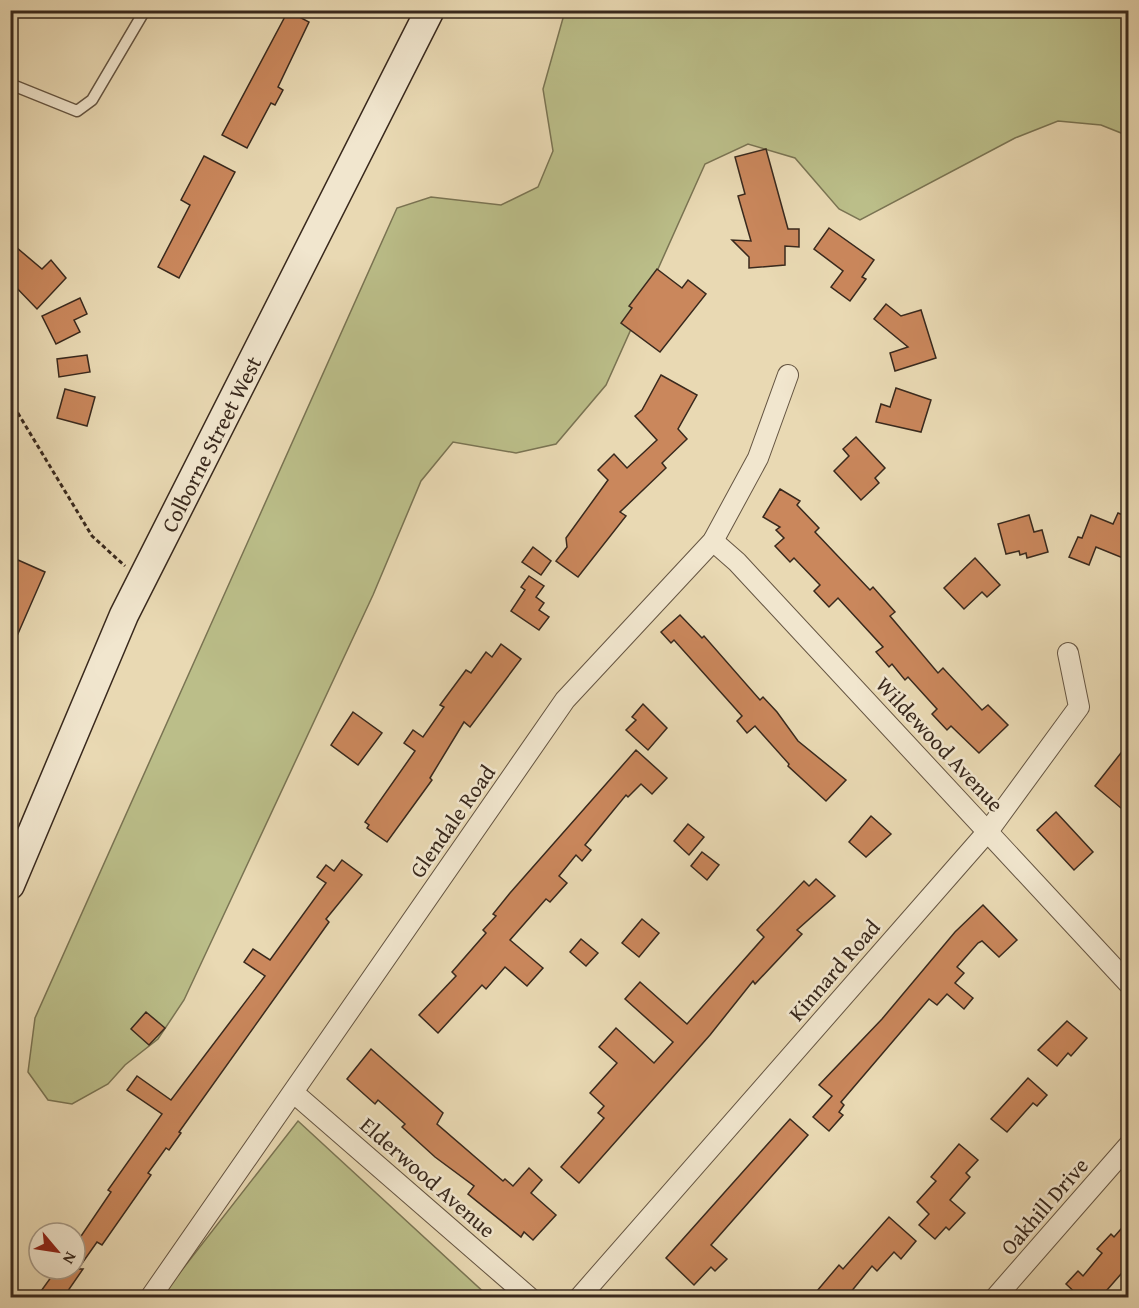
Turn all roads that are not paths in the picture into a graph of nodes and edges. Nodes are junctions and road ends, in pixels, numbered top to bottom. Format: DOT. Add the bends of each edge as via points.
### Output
graph roads {
  1 [pos="145,10"];
  2 [pos="430,10"];
  3 [pos="10,84"];
  4 [pos="789,375"];
  5 [pos="713,541"];
  6 [pos="1068,653"];
  7 [pos="989,830"];
  8 [pos="10,885"];
  9 [pos="1128,983"];
  10 [pos="294,1093"];
  11 [pos="1128,1146"];
  12 [pos="150,1298"];
  13 [pos="530,1298"];
  14 [pos="579,1298"];
  15 [pos="995,1298"];
  1 -- 3 [label="lane" via="92,100 77,111"];
  2 -- 8 [label="main road, Colborne Street West" via="124,615"];
  4 -- 5 [label="street, Glendale Road" via="758,458"];
  5 -- 7 [label="street, Wildewood Avenue"];
  5 -- 10 [label="street, Glendale Road" via="565,700"];
  6 -- 7 [label="street, Kinnard Road" via="1079,707"];
  7 -- 9 [label="street, Wildewood Avenue"];
  7 -- 14 [label="street, Kinnard Road"];
  10 -- 12 [label="street, Glendale Road"];
  10 -- 13 [label="street, Elderwood Avenue"];
  11 -- 15 [label="street, Oakhill Drive"];
}
